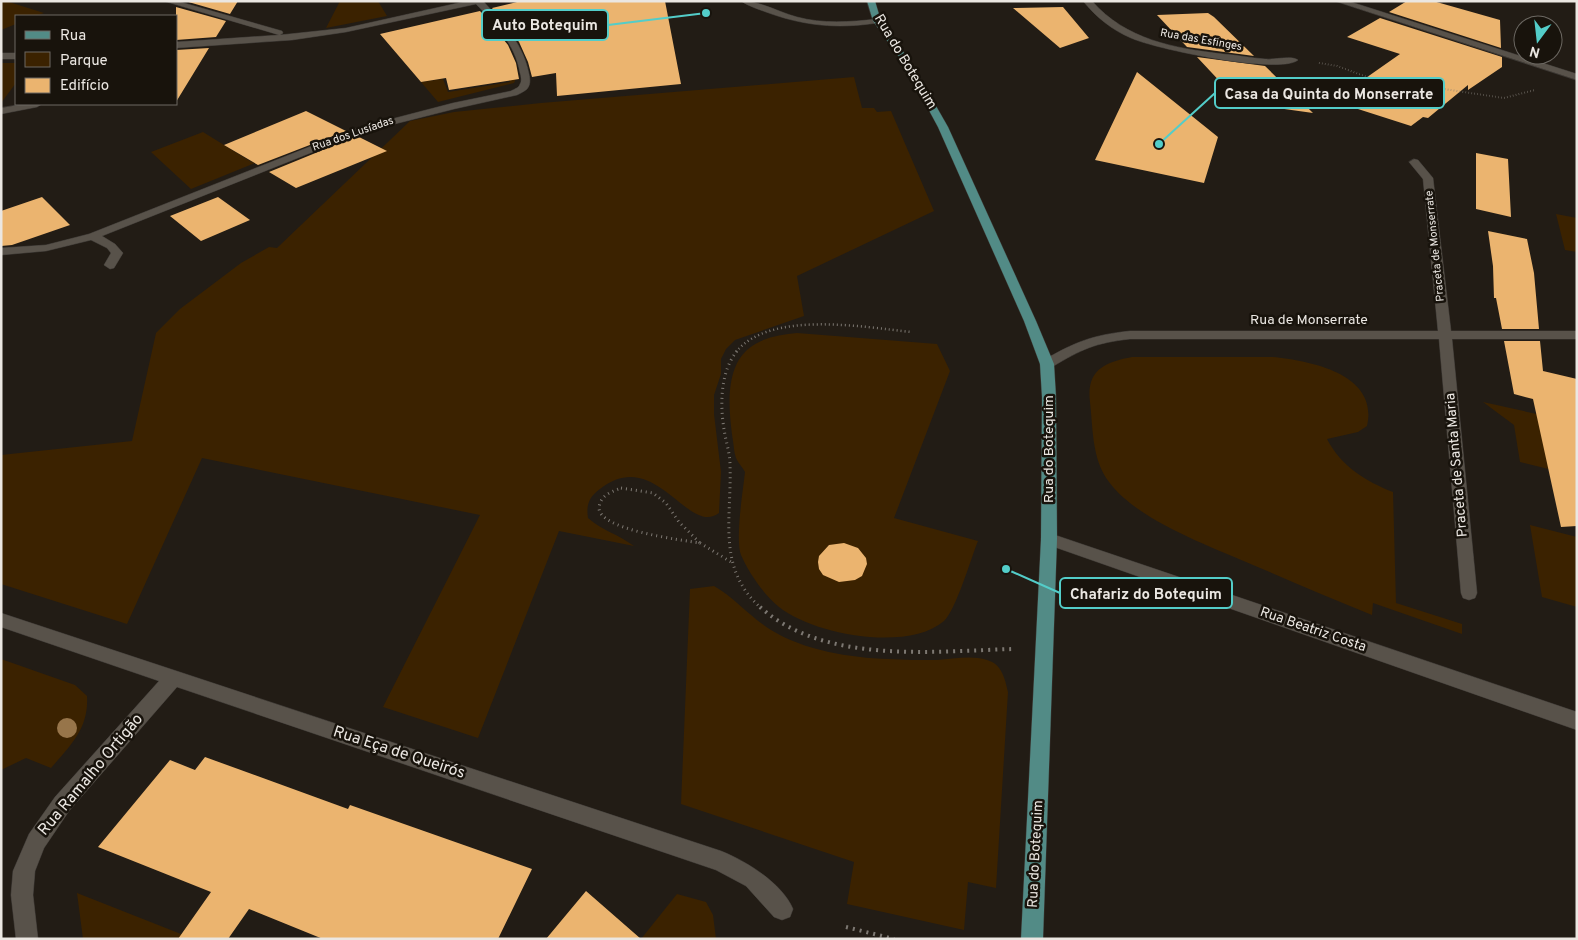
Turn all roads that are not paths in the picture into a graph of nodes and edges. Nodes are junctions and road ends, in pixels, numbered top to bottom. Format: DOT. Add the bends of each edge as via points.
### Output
graph roads {
  1 [pos="168,1"];
  2 [pos="190,1"];
  3 [pos="479,1"];
  4 [pos="745,1"];
  5 [pos="871,1"];
  6 [pos="1087,1"];
  7 [pos="1339,1"];
  8 [pos="181,5"];
  9 [pos="877,21"];
  10 [pos="292,37"];
  11 [pos="178,46"];
  12 [pos="1513,55"];
  13 [pos="1,56"];
  14 [pos="15,56"];
  15 [pos="1294,60"];
  16 [pos="1543,65"];
  17 [pos="1562,65"];
  18 [pos="1577,67"];
  19 [pos="1577,77"];
  20 [pos="32,105"];
  21 [pos="1,111"];
  22 [pos="1414,162"];
  23 [pos="93,236"];
  24 [pos="1,252"];
  25 [pos="110,265"];
  26 [pos="1577,335"];
  27 [pos="1445,336"];
  28 [pos="1047,364"];
  29 [pos="1049,539"];
  30 [pos="1468,593"];
  31 [pos="1,620"];
  32 [pos="174,678"];
  33 [pos="1577,721"];
  34 [pos="782,909"];
  35 [pos="27,939"];
  36 [pos="1032,939"];
  1 -- 8 [label="street"];
  2 -- 8 [label="street"];
  3 -- 10 [label="street" via="374,24"];
  3 -- 23 [label="street, Rua dos Lusíadas" via="518,47 524,64 526,82 523,88 514,93 360,130"];
  4 -- 9 [label="street" via="784,17 814,24 835,26"];
  5 -- 9 [label="main road, Rua do Botequim"];
  6 -- 15 [label="street, Rua das Esfinges" via="1110,23 1156,44 1256,61"];
  7 -- 12 [label="street"];
  8 -- 10 [label="street"];
  9 -- 28 [label="main road, Rua do Botequim" via="908,64 943,127"];
  10 -- 11 [label="street"];
  13 -- 14 [label="street"];
  16 -- 19 [label="street"];
  17 -- 18 [label="street"];
  20 -- 21 [label="street"];
  22 -- 27 [label="street, Praceta de Monserrate" via="1428,178"];
  23 -- 24 [label="street, Rua dos Lusíadas" via="46,248"];
  23 -- 25 [label="street" via="117,252"];
  26 -- 27 [label="street, Rua de Monserrate"];
  27 -- 28 [label="street, Rua de Monserrate" via="1130,335 1078,346"];
  27 -- 30 [label="street, Praceta de Santa Maria"];
  28 -- 29 [label="main road, Rua do Botequim" via="1050,397"];
  29 -- 33 [label="street, Rua Beatriz Costa"];
  29 -- 36 [label="main road, Rua do Botequim"];
  31 -- 32 [label="street, Rua Eça de Queirós"];
  32 -- 34 [label="street, Rua Eça de Queirós" via="721,860 753,879"];
  32 -- 35 [label="street, Rua Ramalho Ortigão" via="62,804 36,841 24,870 22,895"];
}
